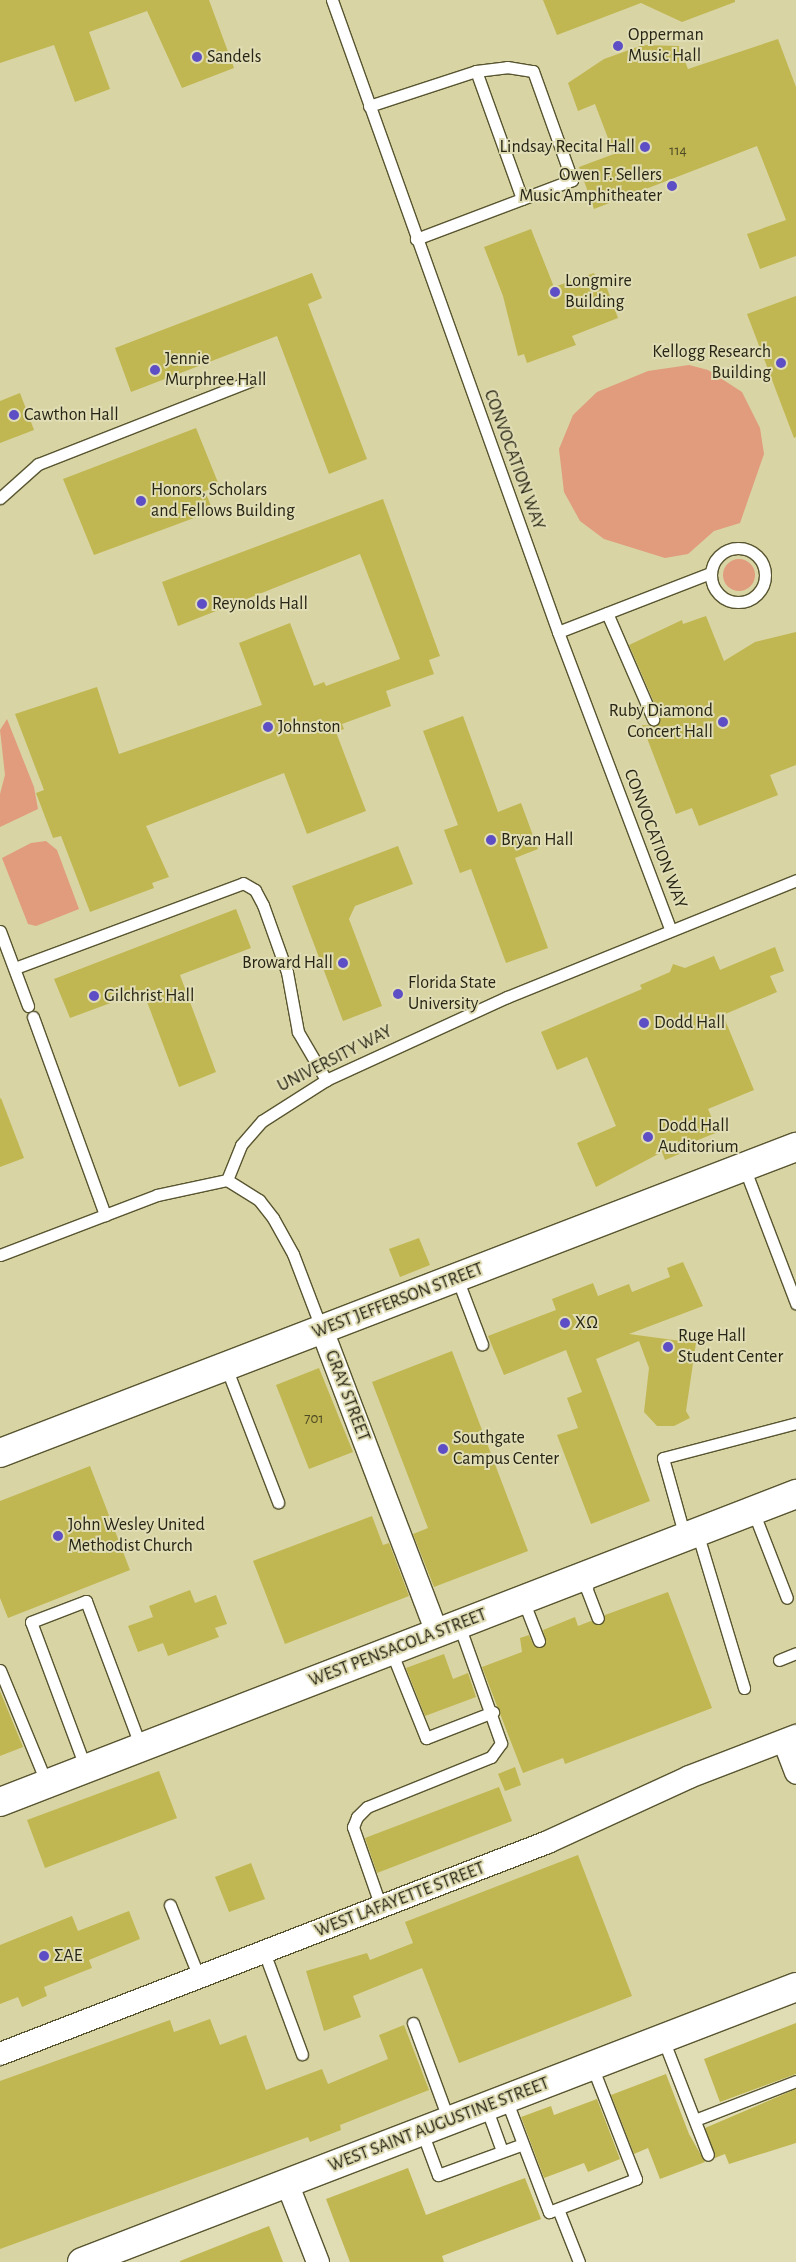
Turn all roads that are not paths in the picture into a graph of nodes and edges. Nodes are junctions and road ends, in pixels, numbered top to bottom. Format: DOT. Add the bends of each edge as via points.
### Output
graph roads {
  1 [pos="332,0"];
  2 [pos="476,71"];
  3 [pos="370,106"];
  4 [pos="522,199"];
  5 [pos="416,239"];
  6 [pos="250,381"];
  7 [pos="0,498"];
  8 [pos="710,573"];
  9 [pos="607,613"];
  10 [pos="558,632"];
  11 [pos="653,719"];
  12 [pos="796,880"];
  13 [pos="670,929"];
  14 [pos="0,931"];
  15 [pos="15,968"];
  16 [pos="28,1006"];
  17 [pos="33,1018"];
  18 [pos="326,1080"];
  19 [pos="796,1146"];
  20 [pos="744,1167"];
  21 [pos="228,1180"];
  22 [pos="105,1215"];
  23 [pos="0,1255"];
  24 [pos="457,1278"];
  25 [pos="796,1303"];
  26 [pos="322,1330"];
  27 [pos="482,1344"];
  28 [pos="226,1367"];
  29 [pos="796,1422"];
  30 [pos="0,1453"];
  31 [pos="796,1494"];
  32 [pos="278,1502"];
  33 [pos="753,1511"];
  34 [pos="691,1535"];
  35 [pos="588,1574"];
  36 [pos="786,1598"];
  37 [pos="523,1600"];
  38 [pos="598,1618"];
  39 [pos="448,1629"];
  40 [pos="539,1641"];
  41 [pos="391,1651"];
  42 [pos="796,1653"];
  43 [pos="779,1660"];
  44 [pos="0,1670"];
  45 [pos="744,1688"];
  46 [pos="493,1712"];
  47 [pos="790,1738"];
  48 [pos="141,1747"];
  49 [pos="86,1769"];
  50 [pos="796,1773"];
  51 [pos="47,1784"];
  52 [pos="0,1802"];
  53 [pos="170,1905"];
  54 [pos="381,1907"];
  55 [pos="264,1952"];
  56 [pos="199,1977"];
  57 [pos="796,1987"];
  58 [pos="413,2023"];
  59 [pos="663,2039"];
  60 [pos="0,2054"];
  61 [pos="302,2054"];
  62 [pos="592,2066"];
  63 [pos="796,2081"];
  64 [pos="496,2103"];
  65 [pos="695,2120"];
  66 [pos="449,2121"];
  67 [pos="422,2132"];
  68 [pos="523,2144"];
  69 [pos="502,2151"];
  70 [pos="708,2155"];
  71 [pos="287,2183"];
  72 [pos="558,2209"];
  73 [pos="114,2256"];
  74 [pos="82,2262"];
  75 [pos="318,2262"];
  76 [pos="579,2262"];
  1 -- 3 [label="lane, CONVOCATION WAY"];
  2 -- 3 [label="lane"];
  2 -- 4 [label="lane"];
  2 -- 4 [label="lane" via="507,67 533,70 572,180"];
  3 -- 5 [label="lane, CONVOCATION WAY"];
  4 -- 5 [label="lane"];
  5 -- 10 [label="lane, CONVOCATION WAY"];
  6 -- 7 [label="lane" via="38,464"];
  8 -- 8 [label="lane" via="716,591 732,602 758,594 766,576 760,558 737,547 720,554"];
  8 -- 9 [label="lane"];
  9 -- 10 [label="lane"];
  9 -- 11 [label="lane"];
  10 -- 13 [label="lane, CONVOCATION WAY"];
  12 -- 13 [label="lane, UNIVERSITY WAY"];
  13 -- 18 [label="lane, UNIVERSITY WAY" via="507,997"];
  14 -- 15 [label="lane"];
  15 -- 16 [label="lane"];
  15 -- 18 [label="lane" via="243,883 255,890 263,905 287,972 298,1032"];
  17 -- 22 [label="lane"];
  18 -- 21 [label="lane, UNIVERSITY WAY" via="262,1121 241,1145"];
  19 -- 20 [label="main road, WEST JEFFERSON STREET"];
  20 -- 24 [label="main road, WEST JEFFERSON STREET"];
  20 -- 25 [label="lane"];
  21 -- 22 [label="lane" via="157,1196"];
  21 -- 26 [label="lane, GRAY STREET" via="259,1200 274,1218 293,1254"];
  22 -- 23 [label="lane"];
  24 -- 26 [label="main road, WEST JEFFERSON STREET"];
  24 -- 27 [label="lane"];
  26 -- 28 [label="main road, WEST JEFFERSON STREET"];
  26 -- 39 [label="street, GRAY STREET"];
  28 -- 30 [label="main road, WEST JEFFERSON STREET"];
  28 -- 32 [label="lane"];
  29 -- 34 [label="lane" via="662,1458"];
  31 -- 33 [label="main road, WEST PENSACOLA STREET"];
  33 -- 34 [label="main road, WEST PENSACOLA STREET"];
  33 -- 36 [label="lane"];
  34 -- 35 [label="main road, WEST PENSACOLA STREET"];
  34 -- 45 [label="lane"];
  35 -- 37 [label="main road, WEST PENSACOLA STREET"];
  35 -- 38 [label="lane" via="587,1590"];
  37 -- 39 [label="main road, WEST PENSACOLA STREET"];
  37 -- 40 [label="lane"];
  39 -- 41 [label="main road, WEST PENSACOLA STREET"];
  39 -- 46 [label="lane"];
  41 -- 46 [label="lane" via="426,1738"];
  41 -- 48 [label="main road, WEST PENSACOLA STREET"];
  42 -- 43 [label="lane"];
  44 -- 51 [label="lane"];
  46 -- 54 [label="lane" via="501,1743 491,1757 367,1807 357,1817 353,1828"];
  47 -- 50 [label="street"];
  47 -- 54 [label="street, WEST LAFAYETTE STREET" via="688,1777 548,1842"];
  48 -- 49 [label="main road, WEST PENSACOLA STREET"];
  48 -- 49 [label="lane" via="86,1601 31,1622"];
  49 -- 51 [label="main road, WEST PENSACOLA STREET"];
  51 -- 52 [label="main road, WEST PENSACOLA STREET"];
  53 -- 56 [label="lane"];
  54 -- 55 [label="street, WEST LAFAYETTE STREET"];
  55 -- 56 [label="street, WEST LAFAYETTE STREET"];
  55 -- 61 [label="lane"];
  56 -- 60 [label="street, WEST LAFAYETTE STREET"];
  57 -- 59 [label="main road, WEST SAINT AUGUSTINE STREET"];
  58 -- 66 [label="lane"];
  59 -- 62 [label="main road, WEST SAINT AUGUSTINE STREET"];
  59 -- 65 [label="lane"];
  62 -- 64 [label="main road, WEST SAINT AUGUSTINE STREET"];
  62 -- 72 [label="lane" via="636,2179"];
  63 -- 65 [label="lane"];
  64 -- 66 [label="main road, WEST SAINT AUGUSTINE STREET"];
  64 -- 68 [label="lane"];
  64 -- 69 [label="lane"];
  65 -- 70 [label="lane"];
  66 -- 67 [label="main road, WEST SAINT AUGUSTINE STREET"];
  67 -- 69 [label="lane" via="438,2175"];
  67 -- 71 [label="main road, WEST SAINT AUGUSTINE STREET"];
  68 -- 69 [label="lane"];
  68 -- 72 [label="lane" via="549,2212"];
  71 -- 73 [label="main road, WEST SAINT AUGUSTINE STREET"];
  71 -- 75 [label="street"];
  72 -- 76 [label="lane"];
  73 -- 74 [label="main road, WEST SAINT AUGUSTINE STREET"];
}
